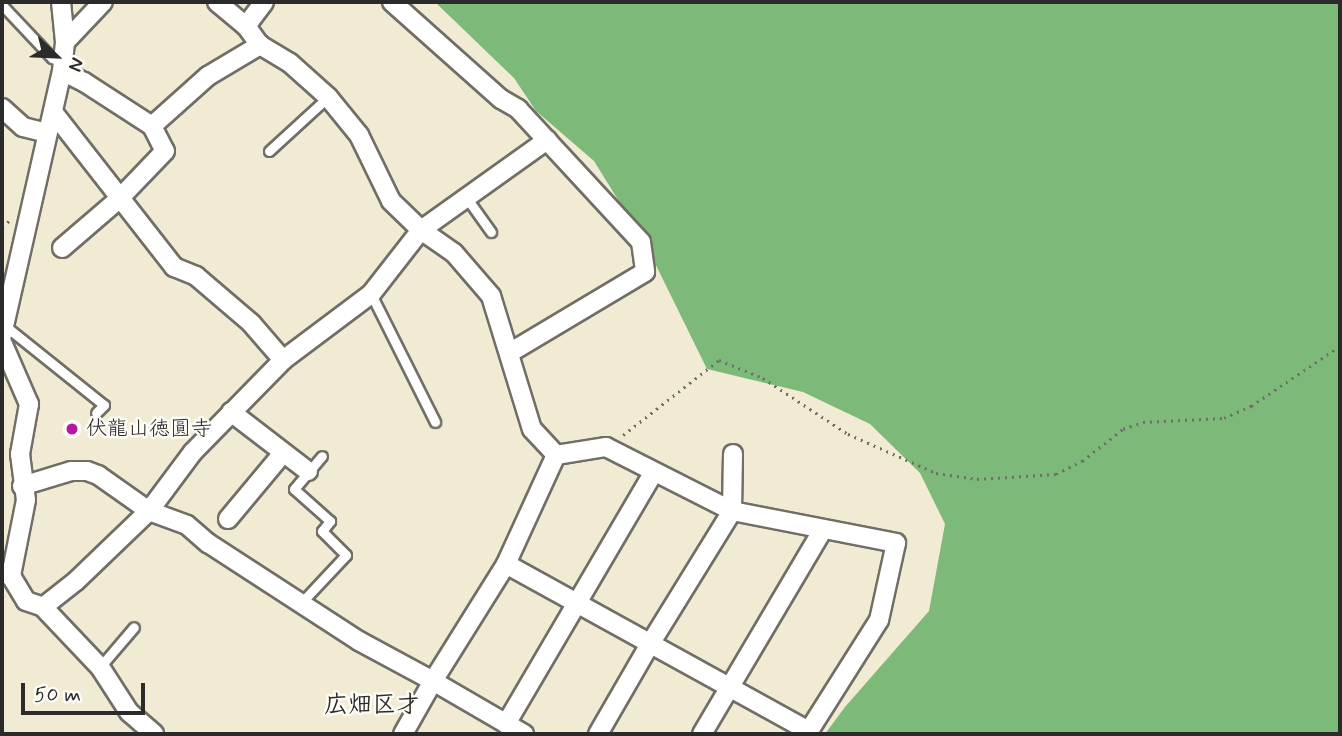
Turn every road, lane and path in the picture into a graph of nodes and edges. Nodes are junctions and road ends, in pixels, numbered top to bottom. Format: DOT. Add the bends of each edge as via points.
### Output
graph roads {
  1 [pos="61,2"];
  2 [pos="103,2"];
  3 [pos="217,2"];
  4 [pos="264,2"];
  5 [pos="392,2"];
  6 [pos="2,5"];
  7 [pos="246,26"];
  8 [pos="65,42"];
  9 [pos="260,45"];
  10 [pos="62,66"];
  11 [pos="328,97"];
  12 [pos="2,108"];
  13 [pos="53,112"];
  14 [pos="152,126"];
  15 [pos="47,133"];
  16 [pos="547,140"];
  17 [pos="268,152"];
  18 [pos="467,197"];
  19 [pos="119,199"];
  20 [pos="14,217"];
  21 [pos="2,227"];
  22 [pos="421,230"];
  23 [pos="491,232"];
  24 [pos="62,248"];
  25 [pos="371,294"];
  26 [pos="2,331"];
  27 [pos="1340,345"];
  28 [pos="509,353"];
  29 [pos="283,360"];
  30 [pos="231,412"];
  31 [pos="96,413"];
  32 [pos="435,422"];
  33 [pos="606,447"];
  34 [pos="283,453"];
  35 [pos="733,454"];
  36 [pos="556,455"];
  37 [pos="322,456"];
  38 [pos="307,471"];
  39 [pos="654,471"];
  40 [pos="22,486"];
  41 [pos="149,511"];
  42 [pos="732,512"];
  43 [pos="228,519"];
  44 [pos="823,529"];
  45 [pos="506,565"];
  46 [pos="6,574"];
  47 [pos="300,604"];
  48 [pos="577,604"];
  49 [pos="43,607"];
  50 [pos="134,627"];
  51 [pos="650,644"];
  52 [pos="100,667"];
  53 [pos="433,681"];
  54 [pos="728,687"];
  55 [pos="506,724"];
  56 [pos="807,733"];
  57 [pos="155,734"];
  58 [pos="403,734"];
  59 [pos="524,734"];
  60 [pos="598,734"];
  61 [pos="702,734"];
  1 -- 8 [label="street"];
  2 -- 8 [label="street"];
  3 -- 7 [label="street"];
  4 -- 7 [label="street"];
  5 -- 16 [label="street" via="518,109"];
  6 -- 10 [label="lane"];
  7 -- 9 [label="street"];
  8 -- 10 [label="street"];
  9 -- 11 [label="street" via="290,63"];
  9 -- 14 [label="street" via="208,76"];
  10 -- 13 [label="street"];
  10 -- 14 [label="street"];
  11 -- 17 [label="lane"];
  11 -- 22 [label="street" via="359,135 391,201"];
  12 -- 15 [label="street" via="23,127"];
  13 -- 15 [label="street"];
  13 -- 19 [label="street"];
  14 -- 19 [label="street" via="165,150"];
  15 -- 26 [label="street"];
  16 -- 18 [label="street"];
  16 -- 28 [label="street" via="641,242 645,272"];
  18 -- 22 [label="street"];
  18 -- 23 [label="lane"];
  19 -- 24 [label="street"];
  19 -- 29 [label="street" via="174,267 196,276 251,323"];
  20 -- 21 [label="path"];
  22 -- 25 [label="street"];
  22 -- 28 [label="street" via="454,253 491,296"];
  25 -- 29 [label="street"];
  25 -- 32 [label="lane"];
  26 -- 31 [label="lane" via="104,405"];
  26 -- 40 [label="street" via="29,404 20,454"];
  27 -- 33 [label="path" via="1251,406 1224,418 1143,422 1123,429 1082,461 1056,474 977,479 936,473 848,434 763,378 719,359"];
  28 -- 36 [label="street" via="532,429"];
  29 -- 30 [label="street"];
  30 -- 34 [label="street"];
  30 -- 41 [label="street" via="193,452"];
  33 -- 36 [label="street"];
  33 -- 39 [label="street"];
  34 -- 38 [label="street"];
  34 -- 43 [label="street"];
  35 -- 42 [label="street"];
  36 -- 45 [label="street"];
  37 -- 38 [label="lane"];
  38 -- 47 [label="lane" via="294,489 330,521 322,531 346,555"];
  39 -- 42 [label="street"];
  39 -- 48 [label="street"];
  40 -- 41 [label="street" via="71,471 87,471"];
  40 -- 46 [label="street" via="26,500"];
  41 -- 47 [label="street" via="187,525"];
  41 -- 49 [label="street"];
  42 -- 44 [label="street"];
  42 -- 51 [label="street"];
  44 -- 54 [label="street"];
  44 -- 56 [label="street" via="896,543 879,620"];
  45 -- 48 [label="street"];
  45 -- 53 [label="street"];
  46 -- 49 [label="street" via="26,601"];
  47 -- 53 [label="street"];
  48 -- 51 [label="street"];
  48 -- 55 [label="street"];
  49 -- 52 [label="street"];
  50 -- 52 [label="lane"];
  51 -- 54 [label="street"];
  51 -- 60 [label="street"];
  52 -- 57 [label="street" via="129,712"];
  53 -- 55 [label="street"];
  53 -- 58 [label="street"];
  54 -- 56 [label="street"];
  54 -- 61 [label="street"];
  55 -- 59 [label="street"];
}
